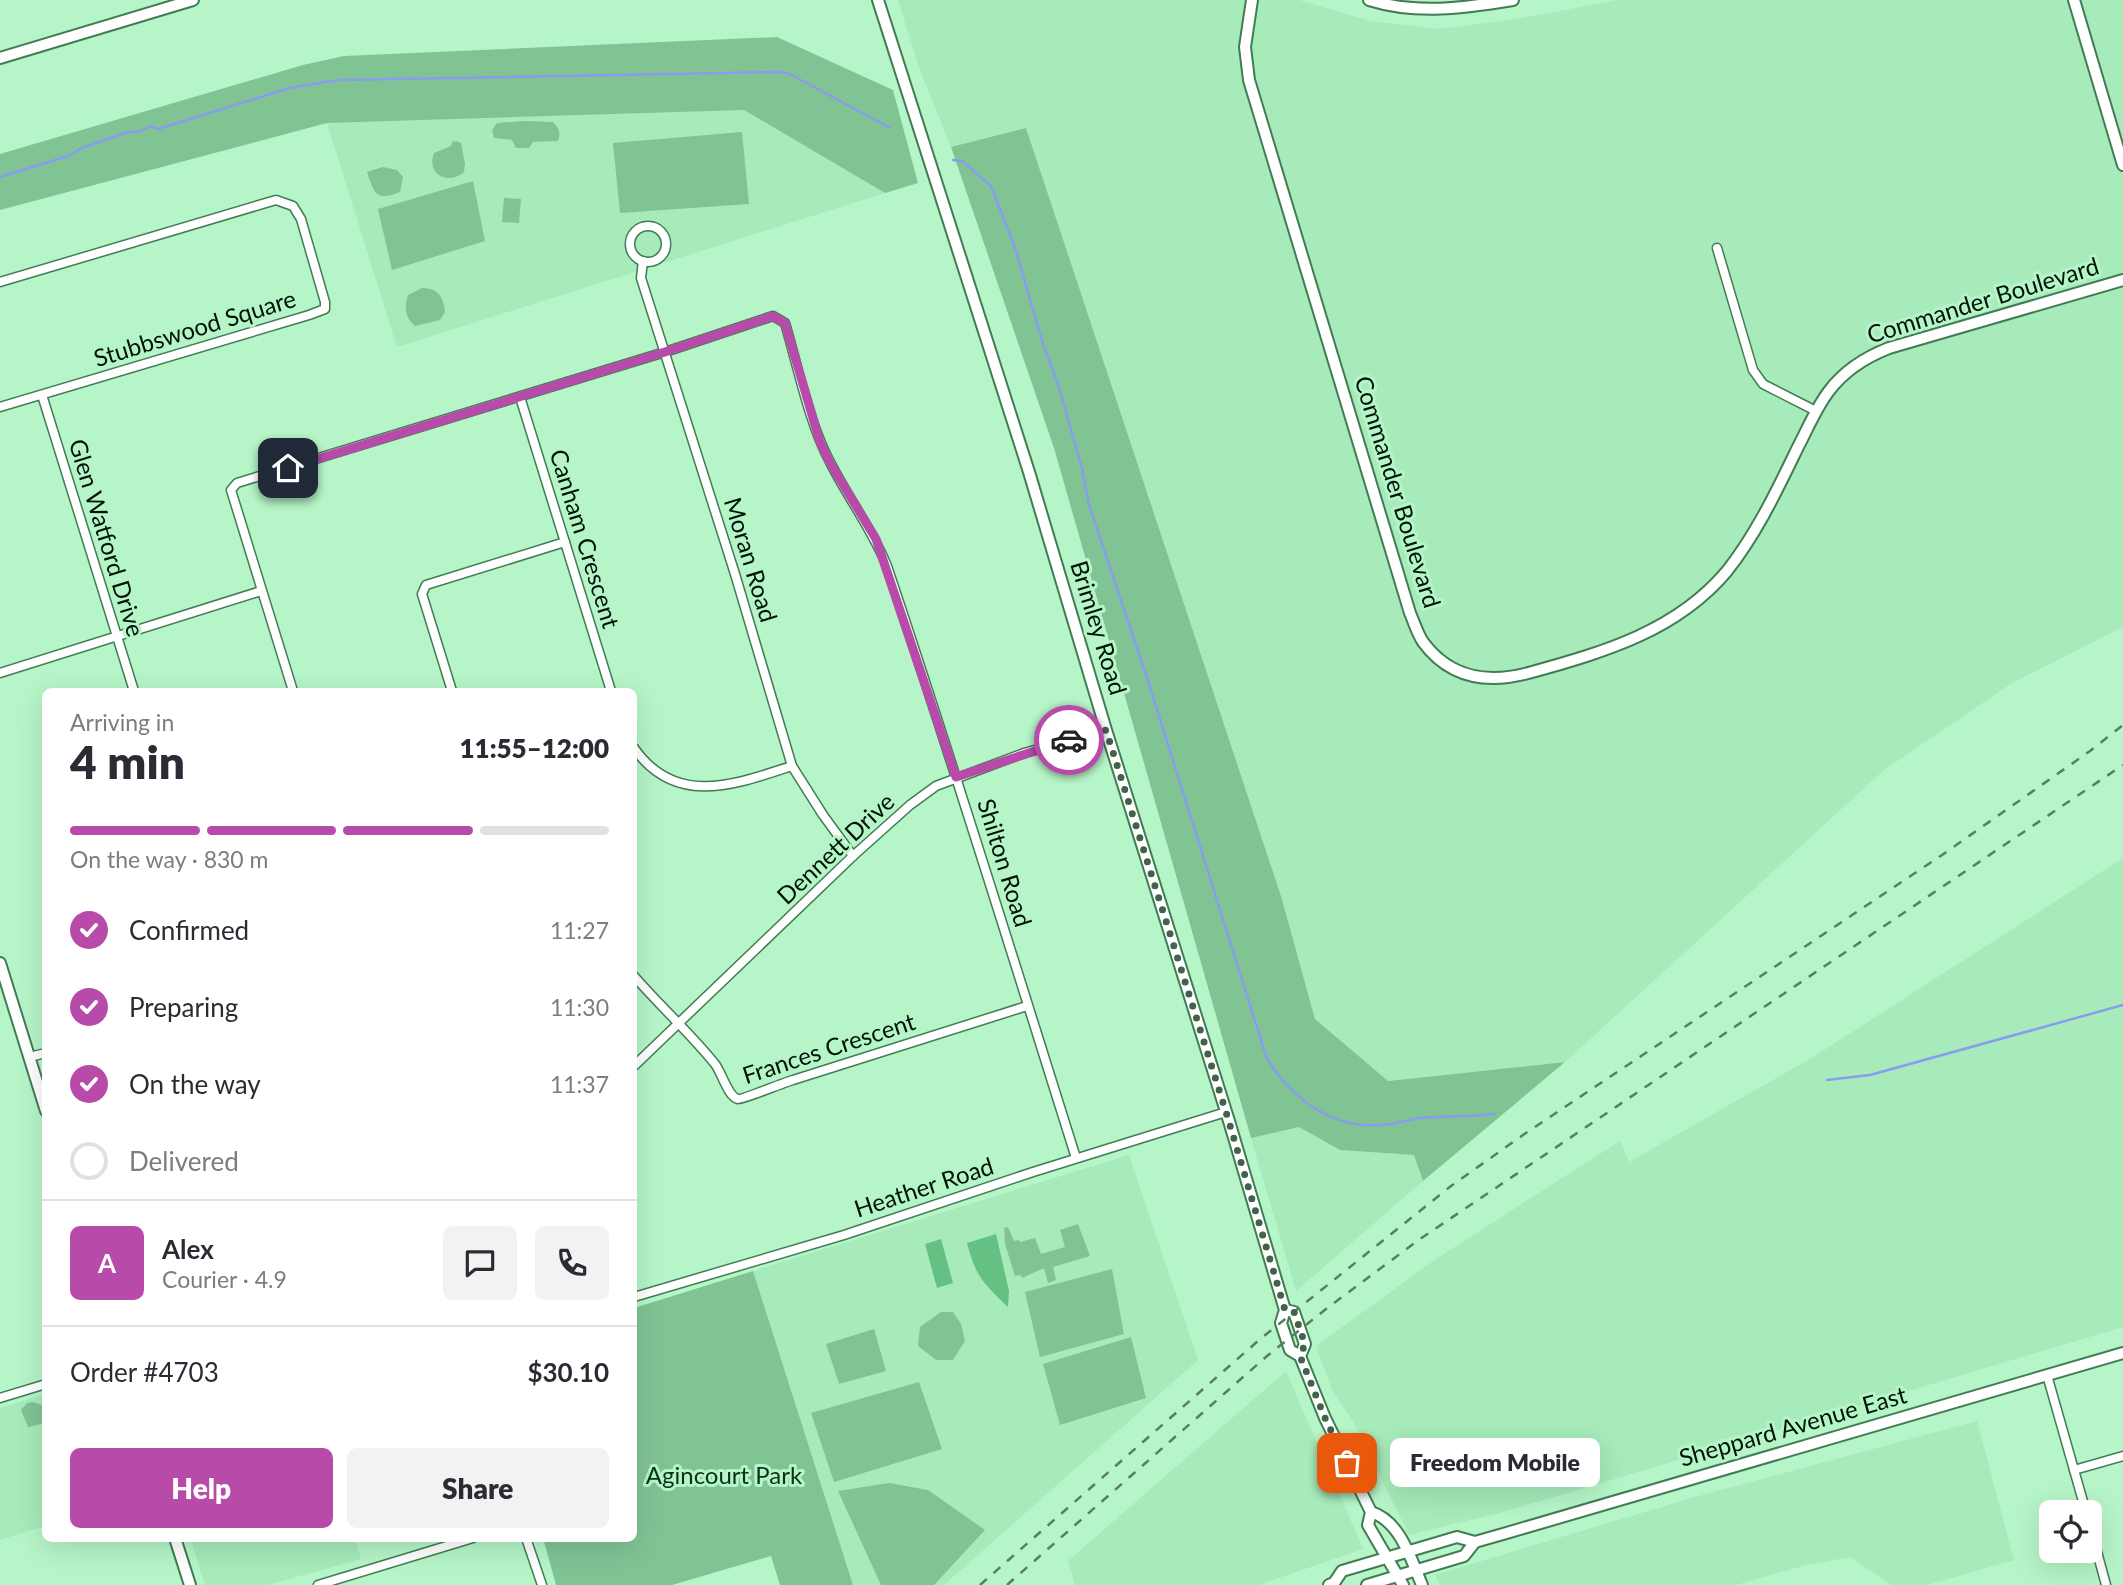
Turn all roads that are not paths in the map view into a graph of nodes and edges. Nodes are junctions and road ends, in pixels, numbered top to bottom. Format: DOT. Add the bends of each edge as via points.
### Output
graph roads {
  1 [pos="193,0"];
  2 [pos="878,0"];
  3 [pos="1252,0"];
  4 [pos="1369,0"];
  5 [pos="1513,0"];
  6 [pos="2074,0"];
  7 [pos="0,58"];
  8 [pos="2123,165"];
  9 [pos="1717,248"];
  10 [pos="643,261"];
  11 [pos="2123,280"];
  12 [pos="0,282"];
  13 [pos="665,352"];
  14 [pos="42,395"];
  15 [pos="520,397"];
  16 [pos="0,407"];
  17 [pos="1816,411"];
  18 [pos="565,542"];
  19 [pos="261,592"];
  20 [pos="116,637"];
  21 [pos="0,673"];
  22 [pos="133,688"];
  23 [pos="292,688"];
  24 [pos="451,688"];
  25 [pos="610,688"];
  26 [pos="1106,730"];
  27 [pos="637,750"];
  28 [pos="792,766"];
  29 [pos="956,777"];
  30 [pos="853,856"];
  31 [pos="0,963"];
  32 [pos="637,979"];
  33 [pos="1027,1006"];
  34 [pos="678,1023"];
  35 [pos="42,1054"];
  36 [pos="29,1057"];
  37 [pos="637,1063"];
  38 [pos="42,1098"];
  39 [pos="1226,1112"];
  40 [pos="1076,1158"];
  41 [pos="637,1296"];
  42 [pos="2123,1353"];
  43 [pos="2047,1375"];
  44 [pos="42,1385"];
  45 [pos="0,1398"];
  46 [pos="2123,1456"];
  47 [pos="2074,1470"];
  48 [pos="2083,1500"];
  49 [pos="1371,1512"];
  50 [pos="176,1542"];
  51 [pos="460,1542"];
  52 [pos="527,1542"];
  53 [pos="1475,1542"];
  54 [pos="1409,1552"];
  55 [pos="1389,1559"];
  56 [pos="2100,1563"];
  57 [pos="1417,1572"];
  58 [pos="1401,1581"];
  59 [pos="1333,1584"];
  60 [pos="190,1585"];
  61 [pos="318,1585"];
  62 [pos="542,1585"];
  63 [pos="1367,1585"];
  64 [pos="1422,1585"];
  65 [pos="2106,1585"];
  1 -- 7 [label="main road"];
  2 -- 26 [label="main road, Brimley Road"];
  3 -- 17 [label="main road, Commander Boulevard" via="1245,47 1257,105 1410,613 1423,641 1442,662 1487,680 1508,679 1613,648 1645,635 1686,609 1726,572 1759,525"];
  4 -- 5 [label="main road" via="1412,10"];
  6 -- 8 [label="main road"];
  9 -- 17 [label="street" via="1753,370 1763,383"];
  10 -- 10 [label="street, Moran Road" via="655,261 666,248 664,234 650,225 641,226 630,241 634,255"];
  10 -- 13 [label="street, Moran Road" via="641,278"];
  11 -- 17 [label="main road, Commander Boulevard" via="1877,353 1853,367 1829,390"];
  12 -- 14 [label="street, Stubbswood Square" via="276,200 293,206 301,219 324,309"];
  13 -- 15 [label="street"];
  13 -- 28 [label="street, Moran Road"];
  13 -- 29 [label="street, Shilton Road" via="773,316 785,323 820,442 876,539"];
  14 -- 16 [label="street, Stubbswood Square"];
  14 -- 20 [label="street, Glen Watford Drive"];
  15 -- 18 [label="street, Canham Crescent"];
  15 -- 19 [label="street" via="237,484 231,490"];
  18 -- 24 [label="street" via="426,585 422,594"];
  18 -- 25 [label="street, Canham Crescent"];
  19 -- 20 [label="street"];
  19 -- 23 [label="street"];
  20 -- 21 [label="street"];
  20 -- 22 [label="street, Glen Watford Drive"];
  26 -- 29 [label="street, Dennett Drive"];
  26 -- 39 [label="main road, Brimley Road"];
  27 -- 28 [label="street" via="656,771 682,783 714,787"];
  28 -- 30 [label="street, Moran Road"];
  29 -- 30 [label="street, Dennett Drive" via="911,805"];
  29 -- 33 [label="street, Shilton Road"];
  30 -- 34 [label="street, Dennett Drive"];
  31 -- 36 [label="main road"];
  32 -- 34 [label="street, Frances Crescent"];
  33 -- 34 [label="street, Frances Crescent" via="742,1100 730,1095 716,1066"];
  33 -- 40 [label="street, Shilton Road"];
  34 -- 37 [label="street, Dennett Drive"];
  35 -- 36 [label="street"];
  36 -- 38 [label="main road"];
  39 -- 40 [label="street, Heather Road"];
  39 -- 49 [label="main road, Brimley Road" via="1285,1310 1281,1323 1290,1350 1300,1356"];
  40 -- 41 [label="street, Heather Road" via="844,1235"];
  42 -- 43 [label="main road, Sheppard Avenue East"];
  43 -- 47 [label="street"];
  43 -- 53 [label="main road, Sheppard Avenue East"];
  44 -- 45 [label="street"];
  46 -- 47 [label="street"];
  47 -- 48 [label="street"];
  49 -- 54 [label="main road, Brimley Road" via="1385,1516"];
  49 -- 55 [label="main road, Brimley Road" via="1368,1525"];
  50 -- 60 [label="main road"];
  51 -- 61 [label="street"];
  52 -- 62 [label="street"];
  53 -- 54 [label="main road, Sheppard Avenue East" via="1457,1537"];
  53 -- 57 [label="main road, Sheppard Avenue East" via="1464,1556"];
  54 -- 55 [label="main road, Sheppard Avenue East"];
  54 -- 57 [label="main road, Brimley Road"];
  55 -- 58 [label="main road, Brimley Road"];
  55 -- 59 [label="main road, Sheppard Avenue East" via="1342,1572"];
  56 -- 65 [label="street"];
  57 -- 58 [label="main road, Sheppard Avenue East"];
  57 -- 64 [label="main road, Brimley Road"];
  58 -- 63 [label="main road, Sheppard Avenue East"];
}
